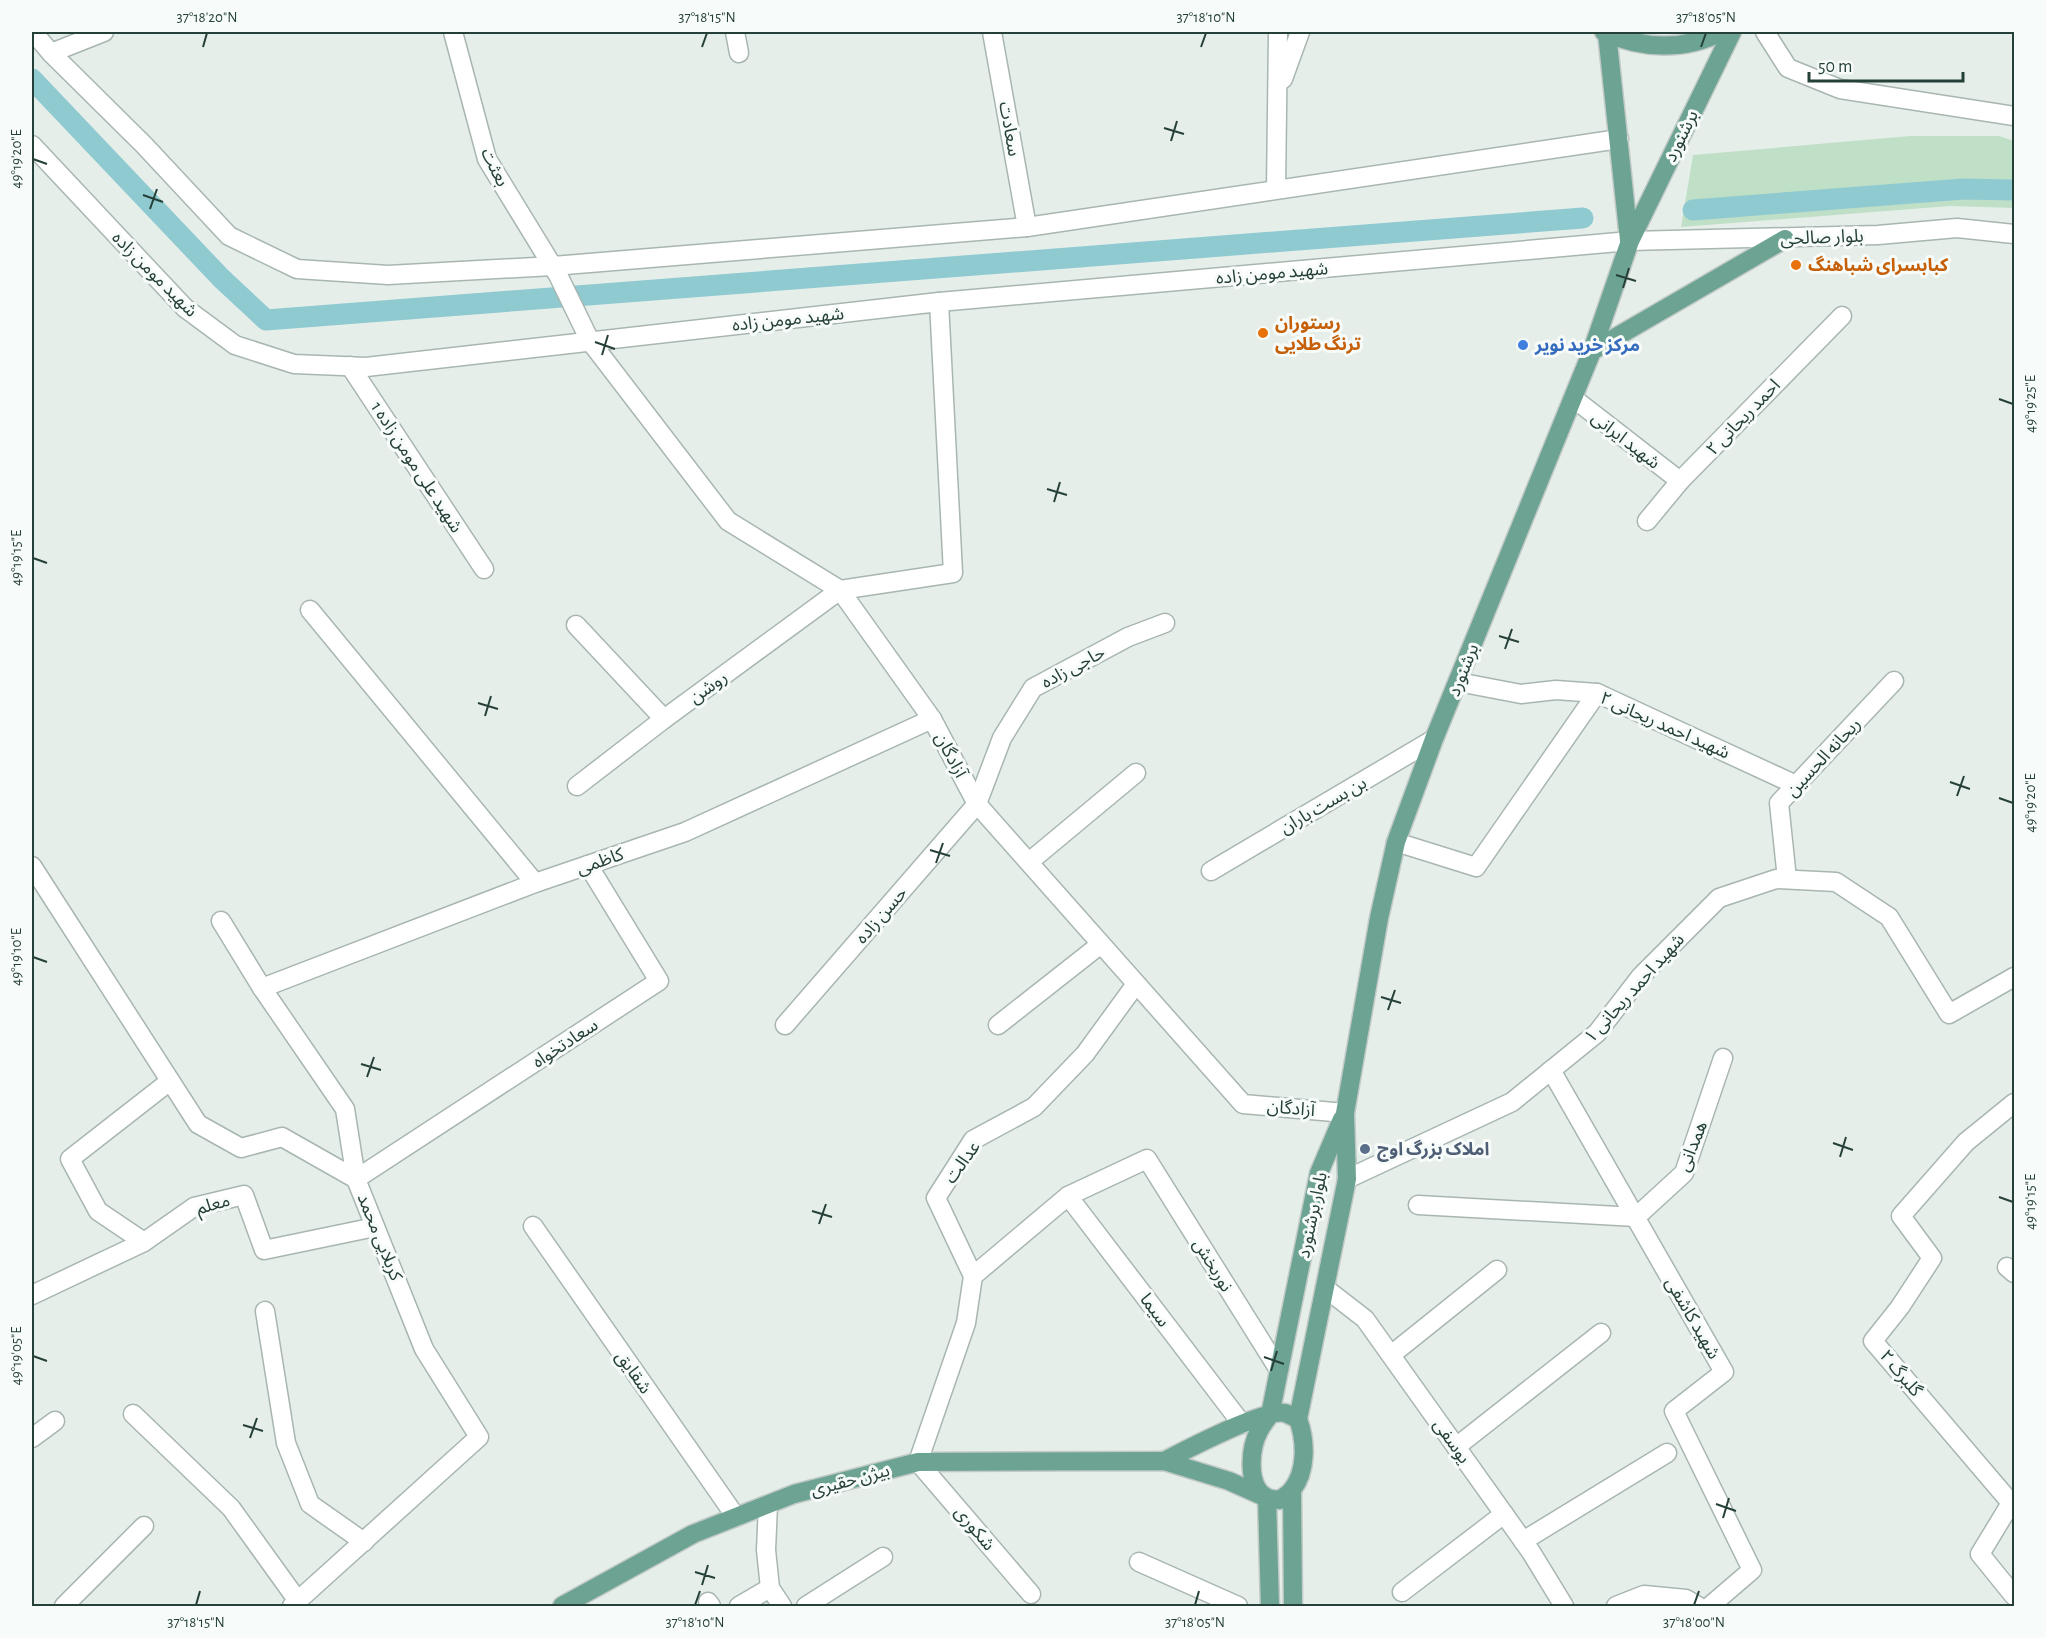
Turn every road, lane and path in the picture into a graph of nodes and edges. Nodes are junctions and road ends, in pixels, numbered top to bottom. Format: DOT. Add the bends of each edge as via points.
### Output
graph roads {
  1 [pos="33,32"];
  2 [pos="104,32"];
  3 [pos="453,32"];
  4 [pos="735,32"];
  5 [pos="992,32"];
  6 [pos="1278,32"];
  7 [pos="1300,32"];
  8 [pos="1606,32"];
  9 [pos="1721,32"];
  10 [pos="1732,32"];
  11 [pos="1765,32"];
  12 [pos="51,53"];
  13 [pos="739,53"];
  14 [pos="1278,95"];
  15 [pos="2014,116"];
  16 [pos="1619,139"];
  17 [pos="32,145"];
  18 [pos="1276,189"];
  19 [pos="1027,227"];
  20 [pos="2014,234"];
  21 [pos="1785,239"];
  22 [pos="1630,241"];
  23 [pos="553,266"];
  24 [pos="939,302"];
  25 [pos="578,316"];
  26 [pos="1842,316"];
  27 [pos="590,341"];
  28 [pos="1592,351"];
  29 [pos="350,366"];
  30 [pos="1573,398"];
  31 [pos="1680,481"];
  32 [pos="1647,521"];
  33 [pos="484,569"];
  34 [pos="840,590"];
  35 [pos="310,610"];
  36 [pos="1165,623"];
  37 [pos="576,625"];
  38 [pos="1894,681"];
  39 [pos="1458,682"];
  40 [pos="1596,693"];
  41 [pos="932,719"];
  42 [pos="664,720"];
  43 [pos="1434,740"];
  44 [pos="1136,772"];
  45 [pos="1796,785"];
  46 [pos="577,786"];
  47 [pos="977,804"];
  48 [pos="1396,842"];
  49 [pos="1029,862"];
  50 [pos="588,865"];
  51 [pos="32,866"];
  52 [pos="1211,871"];
  53 [pos="1787,879"];
  54 [pos="535,883"];
  55 [pos="222,921"];
  56 [pos="1101,944"];
  57 [pos="2014,977"];
  58 [pos="1136,984"];
  59 [pos="262,988"];
  60 [pos="785,1025"];
  61 [pos="998,1025"];
  62 [pos="1723,1058"];
  63 [pos="1551,1070"];
  64 [pos="170,1081"];
  65 [pos="2014,1103"];
  66 [pos="1345,1113"];
  67 [pos="356,1179"];
  68 [pos="1347,1179"];
  69 [pos="1068,1196"];
  70 [pos="1418,1205"];
  71 [pos="1636,1218"];
  72 [pos="532,1226"];
  73 [pos="375,1227"];
  74 [pos="144,1242"];
  75 [pos="1497,1270"];
  76 [pos="973,1276"];
  77 [pos="1324,1288"];
  78 [pos="32,1295"];
  79 [pos="265,1311"];
  80 [pos="1601,1333"];
  81 [pos="1391,1355"];
  82 [pos="1279,1370"];
  83 [pos="133,1414"];
  84 [pos="1269,1415"];
  85 [pos="1298,1419"];
  86 [pos="55,1421"];
  87 [pos="1242,1424"];
  88 [pos="32,1438"];
  89 [pos="1456,1447"];
  90 [pos="1667,1454"];
  91 [pos="1164,1461"];
  92 [pos="918,1462"];
  93 [pos="1292,1490"];
  94 [pos="1267,1498"];
  95 [pos="768,1505"];
  96 [pos="1504,1514"];
  97 [pos="736,1517"];
  98 [pos="144,1526"];
  99 [pos="1523,1541"];
  100 [pos="364,1542"];
  101 [pos="884,1557"];
  102 [pos="1139,1562"];
  103 [pos="770,1588"];
  104 [pos="1402,1592"];
  105 [pos="1031,1594"];
  106 [pos="2014,1596"];
  107 [pos="295,1604"];
  108 [pos="64,1606"];
  109 [pos="562,1606"];
  110 [pos="739,1606"];
  111 [pos="782,1606"];
  112 [pos="806,1606"];
  113 [pos="1238,1606"];
  114 [pos="1270,1606"];
  115 [pos="1293,1606"];
  116 [pos="1564,1606"];
  117 [pos="1616,1606"];
  118 [pos="1698,1606"];
  119 [pos="1710,1606"];
  1 -- 12 [label="street"];
  2 -- 12 [label="street"];
  3 -- 23 [label="street, بعثت" via="487,159"];
  4 -- 13 [label="street"];
  5 -- 19 [label="street, سعادت"];
  6 -- 14 [label="street"];
  7 -- 14 [label="street"];
  8 -- 9 [label="main road" via="1632,42 1659,46 1686,44"];
  8 -- 16 [label="main road, برشنورد"];
  10 -- 22 [label="main road, برشنورد"];
  11 -- 15 [label="street" via="1788,68 1840,89"];
  12 -- 23 [label="street" via="229,236 297,269 388,275"];
  14 -- 18 [label="street"];
  16 -- 18 [label="street"];
  16 -- 22 [label="main road, برشنورد"];
  17 -- 29 [label="street, شهید مومن زاده" via="185,308 235,345 294,364"];
  18 -- 19 [label="street"];
  19 -- 23 [label="street"];
  20 -- 21 [label="street, بلوار صالحی" via="1957,228"];
  21 -- 22 [label="street, بلوار صالحی"];
  21 -- 28 [label="main road"];
  22 -- 24 [label="street, شهید مومن زاده"];
  22 -- 28 [label="main road, برشنورد"];
  23 -- 25 [label="street, بعثت"];
  24 -- 27 [label="street, شهید مومن زاده"];
  24 -- 34 [label="street" via="953,573"];
  25 -- 27 [label="street, آزادگان"];
  26 -- 31 [label="street, احمد ریحانی ۲"];
  27 -- 29 [label="street, شهید مومن زاده"];
  27 -- 34 [label="street, آزادگان" via="728,521"];
  28 -- 30 [label="main road, برشنورد"];
  29 -- 33 [label="street, شهید علی مومن زاده 1"];
  30 -- 31 [label="street, شهید ایرانی"];
  30 -- 39 [label="main road, برشنورد"];
  31 -- 32 [label="street, احمد ریحانی ۲"];
  34 -- 41 [label="street, آزادگان"];
  34 -- 42 [label="street, روشن"];
  35 -- 54 [label="street"];
  36 -- 47 [label="street, حاجی زاده" via="1128,637 1033,688 1002,738"];
  37 -- 42 [label="street"];
  38 -- 45 [label="street, ریحانه الحسین"];
  39 -- 40 [label="street, شهید احمد ریحانی ۲" via="1521,694 1556,690"];
  39 -- 43 [label="main road, برشنورد"];
  40 -- 45 [label="street, شهید احمد ریحانی ۲"];
  40 -- 48 [label="street" via="1476,867"];
  41 -- 47 [label="street, آزادگان"];
  41 -- 50 [label="street, کاظمی" via="685,832"];
  42 -- 46 [label="street, روشن"];
  43 -- 48 [label="main road, برشنورد"];
  43 -- 52 [label="street, بن بست باران"];
  44 -- 49 [label="street"];
  45 -- 53 [label="street, ریحانه الحسین" via="1779,803"];
  47 -- 49 [label="street, آزادگان"];
  47 -- 60 [label="street, حسن زاده"];
  48 -- 66 [label="main road, برشنورد"];
  49 -- 56 [label="street, آزادگان"];
  50 -- 54 [label="street, کاظمی"];
  50 -- 67 [label="street, سعادتخواه" via="659,981"];
  51 -- 64 [label="street, کربلایی محمد"];
  53 -- 57 [label="street, شهید احمد ریحانی ۱" via="1836,882 1889,917 1949,1014"];
  53 -- 63 [label="street, شهید احمد ریحانی ۱" via="1719,898 1641,976 1597,1033"];
  54 -- 59 [label="street, کاظمی"];
  55 -- 59 [label="street"];
  56 -- 58 [label="street, آزادگان"];
  56 -- 61 [label="street"];
  58 -- 66 [label="street, آزادگان" via="1243,1104"];
  58 -- 76 [label="street, عدالت" via="1085,1054 1034,1107 973,1140 936,1198"];
  59 -- 67 [label="street" via="345,1109"];
  62 -- 71 [label="street, همدانی" via="1684,1173"];
  63 -- 68 [label="street, شهید احمد ریحانی ۱" via="1512,1102"];
  63 -- 71 [label="street, شهید کاشفی"];
  64 -- 67 [label="street, کربلایی محمد" via="198,1124 241,1148 282,1137"];
  64 -- 74 [label="street" via="70,1159 98,1211"];
  65 -- 106 [label="street, گلبرگ ۲" via="1966,1142 1901,1216 1932,1258 1873,1341 2011,1503 1980,1554"];
  66 -- 68 [label="main road, بلوار برشنورد"];
  66 -- 82 [label="main road, بلوار برشنورد" via="1319,1173"];
  67 -- 73 [label="street, کربلایی محمد"];
  68 -- 77 [label="main road, بلوار برشنورد"];
  69 -- 76 [label="street"];
  69 -- 82 [label="street, نوربخش" via="1147,1160"];
  69 -- 87 [label="street, سیما"];
  70 -- 71 [label="street"];
  71 -- 119 [label="street, شهید کاشفی" via="1724,1372 1674,1411 1752,1570"];
  72 -- 97 [label="street, شقایق"];
  73 -- 74 [label="street, معلم" via="264,1250 244,1195 194,1208"];
  73 -- 100 [label="street, کربلایی محمد" via="424,1349 479,1437"];
  74 -- 78 [label="street, معلم"];
  75 -- 81 [label="street"];
  76 -- 92 [label="street" via="966,1323"];
  77 -- 81 [label="street, یوسفی" via="1365,1319"];
  77 -- 85 [label="main road, بلوار برشنورد"];
  79 -- 100 [label="street" via="286,1443 309,1504"];
  80 -- 89 [label="street"];
  81 -- 89 [label="street, یوسفی"];
  82 -- 84 [label="main road, بلوار برشنورد"];
  83 -- 107 [label="street" via="231,1508"];
  84 -- 85 [label="main road" via="1284,1413"];
  84 -- 87 [label="main road"];
  84 -- 94 [label="main road" via="1258,1432 1252,1475 1258,1490"];
  85 -- 93 [label="main road" via="1304,1434 1304,1453"];
  86 -- 88 [label="street"];
  87 -- 91 [label="main road"];
  89 -- 96 [label="street, یوسفی"];
  90 -- 99 [label="street"];
  91 -- 92 [label="main road, بیژن حقیری"];
  91 -- 94 [label="main road" via="1229,1480"];
  92 -- 95 [label="main road, بیژن حقیری" via="794,1494"];
  92 -- 105 [label="street, شکوری"];
  93 -- 94 [label="main road" via="1280,1500"];
  93 -- 115 [label="main road"];
  94 -- 114 [label="main road"];
  95 -- 97 [label="main road, بیژن حقیری"];
  95 -- 103 [label="street" via="766,1550"];
  96 -- 99 [label="street, یوسفی"];
  96 -- 104 [label="street"];
  97 -- 109 [label="main road, بیژن حقیری" via="693,1534"];
  98 -- 108 [label="street"];
  99 -- 116 [label="street, یوسفی"];
  100 -- 107 [label="street, کربلایی محمد"];
  101 -- 112 [label="street"];
  102 -- 113 [label="street"];
  103 -- 110 [label="street"];
  103 -- 111 [label="street"];
  117 -- 118 [label="street" via="1644,1595 1686,1599"];
}
